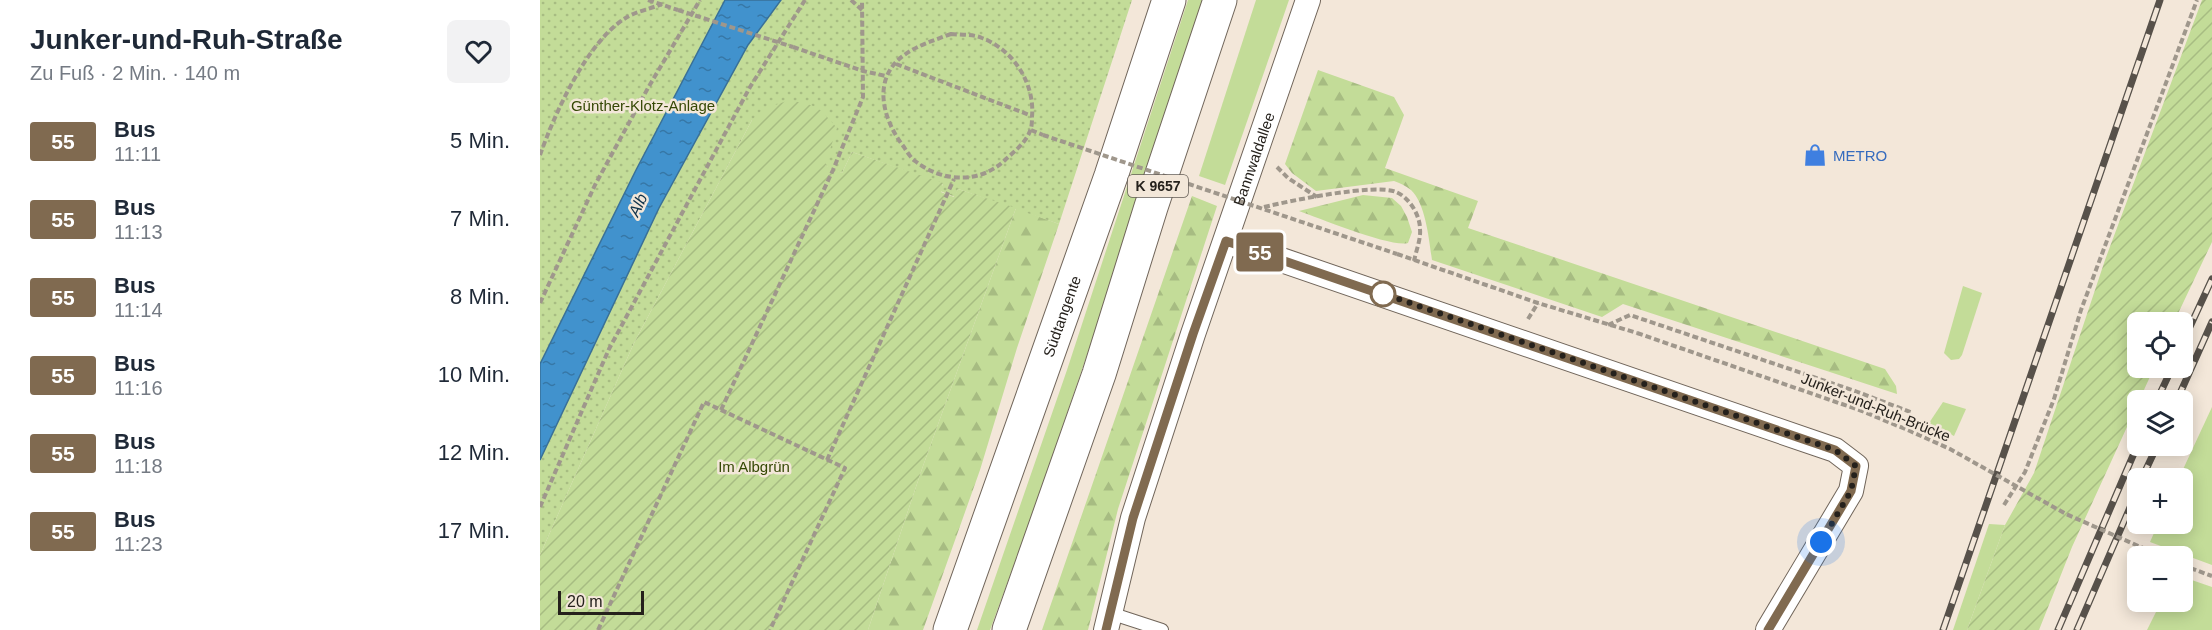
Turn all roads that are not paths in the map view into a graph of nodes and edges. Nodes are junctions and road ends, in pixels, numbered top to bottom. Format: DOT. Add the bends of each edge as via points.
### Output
graph roads {
  1 [pos="1169,0"];
  2 [pos="1220,0"];
  3 [pos="1308,0"];
  4 [pos="1226,241"];
  5 [pos="1108,621"];
  6 [pos="950,630"];
  7 [pos="1009,630"];
  8 [pos="1162,630"];
  9 [pos="1768,630"];
  1 -- 6 [label="highway, Südtangente / K 9657" via="1111,176"];
  2 -- 7 [label="highway, K 9657" via="1099,374"];
  3 -- 4 [label="street, Bannwaldallee"];
  4 -- 5 [label="street, Bannwaldallee" via="1133,518"];
  4 -- 9 [label="street" via="1835,450 1856,466 1851,491"];
  5 -- 8 [label="lane"];
}
